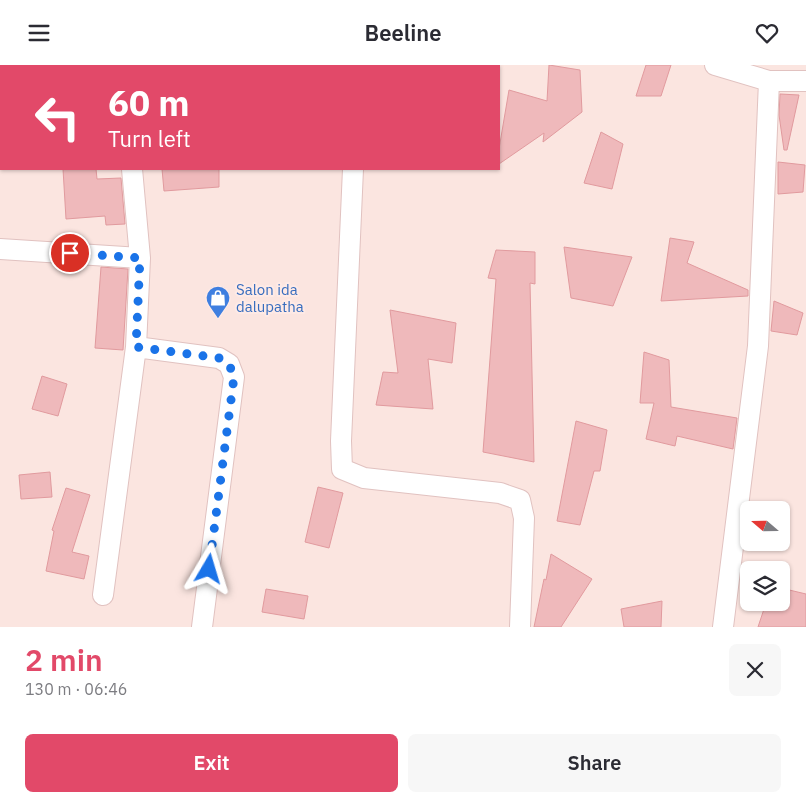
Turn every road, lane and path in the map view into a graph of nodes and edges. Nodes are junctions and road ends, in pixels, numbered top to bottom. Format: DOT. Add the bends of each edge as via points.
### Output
graph roads {
  1 [pos="715,65"];
  2 [pos="769,81"];
  3 [pos="806,81"];
  4 [pos="132,170"];
  5 [pos="353,170"];
  6 [pos="0,249"];
  7 [pos="140,258"];
  8 [pos="136,347"];
  9 [pos="103,595"];
  10 [pos="202,627"];
  11 [pos="520,627"];
  12 [pos="723,627"];
  1 -- 2 [label="street"];
  2 -- 3 [label="street"];
  2 -- 12 [label="street" via="758,346"];
  4 -- 7 [label="street"];
  5 -- 11 [label="street" via="342,469 364,478 500,493 520,500 524,518"];
  6 -- 7 [label="street"];
  7 -- 8 [label="street"];
  8 -- 9 [label="street"];
  8 -- 10 [label="street" via="219,358 229,364 234,377"];
}
